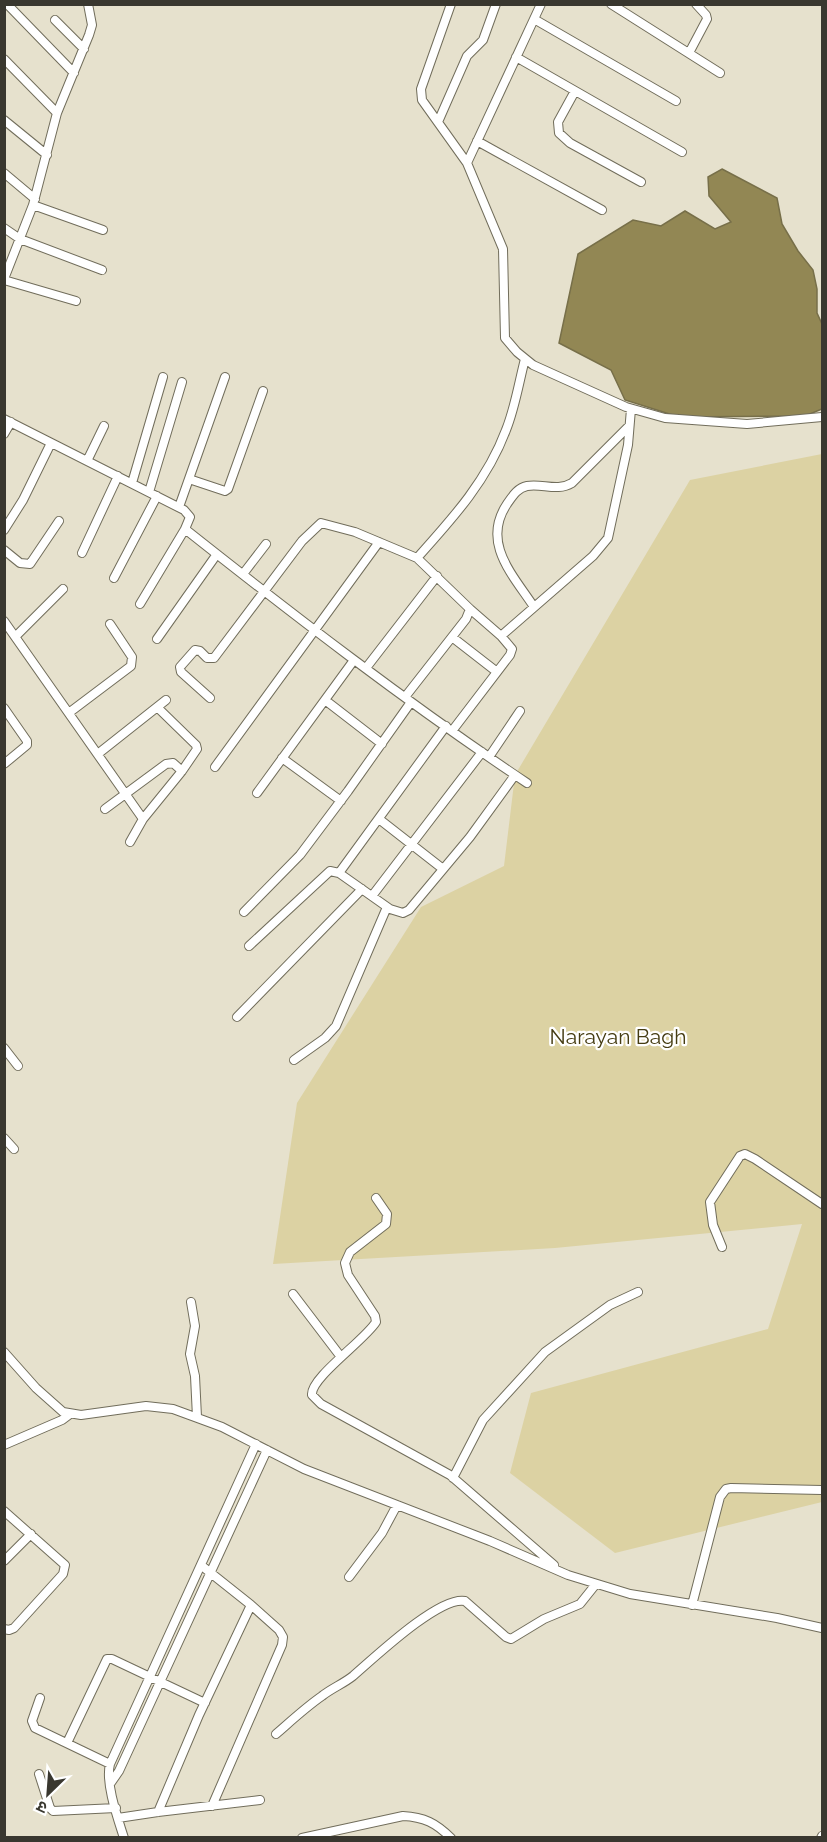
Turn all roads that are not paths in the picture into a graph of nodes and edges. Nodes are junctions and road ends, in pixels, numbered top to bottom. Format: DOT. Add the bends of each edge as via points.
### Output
graph roads {
  1 [pos="7,4"];
  2 [pos="88,4"];
  3 [pos="451,4"];
  4 [pos="496,4"];
  5 [pos="541,4"];
  6 [pos="611,4"];
  7 [pos="696,4"];
  8 [pos="534,19"];
  9 [pos="55,20"];
  10 [pos="84,49"];
  11 [pos="689,53"];
  12 [pos="516,57"];
  13 [pos="4,59"];
  14 [pos="74,73"];
  15 [pos="720,73"];
  16 [pos="575,91"];
  17 [pos="676,101"];
  18 [pos="57,113"];
  19 [pos="4,120"];
  20 [pos="438,122"];
  21 [pos="477,141"];
  22 [pos="682,152"];
  23 [pos="47,155"];
  24 [pos="467,163"];
  25 [pos="4,173"];
  26 [pos="641,182"];
  27 [pos="34,202"];
  28 [pos="602,210"];
  29 [pos="4,228"];
  30 [pos="104,230"];
  31 [pos="20,239"];
  32 [pos="102,270"];
  33 [pos="4,279"];
  34 [pos="76,301"];
  35 [pos="525,359"];
  36 [pos="225,376"];
  37 [pos="163,377"];
  38 [pos="182,382"];
  39 [pos="263,391"];
  40 [pos="631,409"];
  41 [pos="822,417"];
  42 [pos="8,421"];
  43 [pos="104,426"];
  44 [pos="629,426"];
  45 [pos="4,434"];
  46 [pos="51,443"];
  47 [pos="87,461"];
  48 [pos="118,476"];
  49 [pos="189,479"];
  50 [pos="132,483"];
  51 [pos="153,494"];
  52 [pos="179,507"];
  53 [pos="59,521"];
  54 [pos="185,529"];
  55 [pos="4,530"];
  56 [pos="379,542"];
  57 [pos="266,544"];
  58 [pos="4,549"];
  59 [pos="82,553"];
  60 [pos="217,554"];
  61 [pos="417,558"];
  62 [pos="243,574"];
  63 [pos="436,576"];
  64 [pos="114,578"];
  65 [pos="63,589"];
  66 [pos="264,592"];
  67 [pos="140,604"];
  68 [pos="534,607"];
  69 [pos="470,609"];
  70 [pos="4,621"];
  71 [pos="110,624"];
  72 [pos="314,629"];
  73 [pos="16,636"];
  74 [pos="501,636"];
  75 [pos="452,637"];
  76 [pos="157,639"];
  77 [pos="354,660"];
  78 [pos="366,668"];
  79 [pos="497,672"];
  80 [pos="210,698"];
  81 [pos="408,699"];
  82 [pos="166,700"];
  83 [pos="325,700"];
  84 [pos="157,707"];
  85 [pos="4,708"];
  86 [pos="520,711"];
  87 [pos="70,712"];
  88 [pos="449,729"];
  89 [pos="382,744"];
  90 [pos="99,753"];
  91 [pos="485,754"];
  92 [pos="282,758"];
  93 [pos="4,764"];
  94 [pos="214,767"];
  95 [pos="182,771"];
  96 [pos="515,775"];
  97 [pos="527,783"];
  98 [pos="127,793"];
  99 [pos="256,794"];
  100 [pos="341,801"];
  101 [pos="105,809"];
  102 [pos="143,819"];
  103 [pos="379,819"];
  104 [pos="130,842"];
  105 [pos="412,844"];
  106 [pos="443,869"];
  107 [pos="339,873"];
  108 [pos="362,889"];
  109 [pos="372,896"];
  110 [pos="387,907"];
  111 [pos="244,912"];
  112 [pos="249,946"];
  113 [pos="237,1017"];
  114 [pos="4,1048"];
  115 [pos="294,1060"];
  116 [pos="18,1066"];
  117 [pos="4,1138"];
  118 [pos="14,1149"];
  119 [pos="376,1198"];
  120 [pos="822,1204"];
  121 [pos="722,1247"];
  122 [pos="638,1292"];
  123 [pos="293,1294"];
  124 [pos="190,1302"];
  125 [pos="4,1352"];
  126 [pos="341,1358"];
  127 [pos="69,1414"];
  128 [pos="197,1417"];
  129 [pos="256,1444"];
  130 [pos="4,1445"];
  131 [pos="267,1450"];
  132 [pos="453,1478"];
  133 [pos="822,1490"];
  134 [pos="397,1505"];
  135 [pos="4,1511"];
  136 [pos="30,1534"];
  137 [pos="4,1561"];
  138 [pos="202,1566"];
  139 [pos="560,1570"];
  140 [pos="211,1573"];
  141 [pos="349,1577"];
  142 [pos="596,1584"];
  143 [pos="251,1605"];
  144 [pos="692,1605"];
  145 [pos="822,1628"];
  146 [pos="4,1629"];
  147 [pos="151,1677"];
  148 [pos="161,1682"];
  149 [pos="40,1698"];
  150 [pos="205,1703"];
  151 [pos="276,1734"];
  152 [pos="67,1743"];
  153 [pos="111,1764"];
  154 [pos="39,1774"];
  155 [pos="110,1784"];
  156 [pos="260,1800"];
  157 [pos="212,1806"];
  158 [pos="116,1808"];
  159 [pos="158,1812"];
  160 [pos="118,1818"];
  161 [pos="314,1837"];
  162 [pos="124,1838"];
  163 [pos="302,1838"];
  164 [pos="451,1838"];
  1 -- 14 [label="street"];
  2 -- 10 [label="street" via="92,25"];
  3 -- 20 [label="street" via="421,89 423,100"];
  4 -- 20 [label="street" via="483,40 467,56"];
  5 -- 8 [label="street"];
  6 -- 11 [label="street"];
  7 -- 11 [label="street" via="707,19"];
  8 -- 12 [label="street"];
  8 -- 17 [label="street"];
  9 -- 10 [label="street"];
  10 -- 14 [label="street"];
  11 -- 15 [label="street"];
  12 -- 16 [label="street"];
  12 -- 21 [label="street"];
  13 -- 18 [label="street"];
  14 -- 18 [label="street"];
  16 -- 22 [label="street"];
  16 -- 26 [label="street" via="558,123 559,133"];
  18 -- 23 [label="street"];
  19 -- 23 [label="street"];
  20 -- 24 [label="street"];
  21 -- 24 [label="street"];
  21 -- 28 [label="street"];
  23 -- 27 [label="street"];
  24 -- 35 [label="street" via="503,249 505,338"];
  25 -- 27 [label="street"];
  27 -- 30 [label="street"];
  27 -- 31 [label="street"];
  29 -- 31 [label="street"];
  31 -- 32 [label="street"];
  31 -- 33 [label="street"];
  33 -- 34 [label="street"];
  35 -- 40 [label="street"];
  35 -- 61 [label="street" via="507,430 478,485"];
  36 -- 49 [label="street"];
  37 -- 50 [label="street"];
  38 -- 51 [label="street"];
  39 -- 49 [label="street" via="228,489 219,490"];
  40 -- 41 [label="street" via="665,418 747,424"];
  40 -- 44 [label="street"];
  42 -- 45 [label="street"];
  42 -- 46 [label="street"];
  43 -- 47 [label="street"];
  44 -- 68 [label="street" via="608,538"];
  44 -- 68 [label="street" via="572,483 557,488 521,488 503,511 496,528 499,552"];
  46 -- 47 [label="street"];
  46 -- 55 [label="street"];
  47 -- 48 [label="street"];
  48 -- 50 [label="street"];
  48 -- 59 [label="street"];
  49 -- 52 [label="street"];
  50 -- 51 [label="street"];
  51 -- 52 [label="street"];
  51 -- 64 [label="street"];
  52 -- 54 [label="street" via="190,517"];
  53 -- 58 [label="street" via="30,564 20,563"];
  54 -- 60 [label="street"];
  54 -- 67 [label="street"];
  56 -- 61 [label="street"];
  56 -- 66 [label="street" via="330,524 317,525"];
  56 -- 72 [label="street"];
  57 -- 62 [label="street"];
  60 -- 62 [label="street"];
  60 -- 76 [label="street"];
  61 -- 63 [label="street"];
  62 -- 66 [label="street"];
  63 -- 69 [label="street"];
  63 -- 78 [label="street"];
  65 -- 73 [label="street"];
  66 -- 72 [label="street"];
  66 -- 80 [label="street" via="214,658 195,650 180,667"];
  68 -- 74 [label="street"];
  69 -- 74 [label="street"];
  69 -- 75 [label="street"];
  70 -- 73 [label="street"];
  71 -- 87 [label="street" via="132,657 131,666"];
  72 -- 77 [label="street"];
  72 -- 94 [label="street"];
  73 -- 87 [label="street"];
  74 -- 79 [label="street" via="512,649"];
  75 -- 79 [label="street"];
  75 -- 81 [label="street"];
  77 -- 78 [label="street"];
  77 -- 83 [label="street"];
  78 -- 81 [label="street"];
  79 -- 88 [label="street"];
  81 -- 88 [label="street"];
  81 -- 89 [label="street"];
  82 -- 84 [label="street"];
  83 -- 89 [label="street"];
  83 -- 92 [label="street"];
  84 -- 90 [label="street"];
  84 -- 95 [label="street" via="196,745 196,752"];
  85 -- 93 [label="street" via="27,745"];
  86 -- 91 [label="street"];
  87 -- 90 [label="street"];
  88 -- 91 [label="street"];
  88 -- 103 [label="street"];
  89 -- 100 [label="street"];
  90 -- 98 [label="street"];
  91 -- 96 [label="street"];
  91 -- 105 [label="street"];
  92 -- 99 [label="street"];
  92 -- 100 [label="street"];
  95 -- 98 [label="street" via="170,762"];
  95 -- 102 [label="street"];
  96 -- 97 [label="street"];
  96 -- 106 [label="street"];
  98 -- 101 [label="street"];
  98 -- 102 [label="street"];
  100 -- 111 [label="street" via="300,855"];
  102 -- 104 [label="street"];
  103 -- 105 [label="street"];
  103 -- 107 [label="street"];
  105 -- 106 [label="street"];
  105 -- 109 [label="street"];
  106 -- 110 [label="street" via="409,910 403,913"];
  107 -- 108 [label="street"];
  107 -- 112 [label="street" via="326,873"];
  108 -- 109 [label="street"];
  108 -- 113 [label="street"];
  109 -- 110 [label="street"];
  110 -- 115 [label="street" via="336,1026"];
  114 -- 116 [label="street"];
  117 -- 118 [label="street"];
  119 -- 126 [label="street" via="387,1214 386,1224 350,1252 345,1263 376,1322"];
  120 -- 121 [label="street" via="755,1159 740,1156 710,1202"];
  122 -- 132 [label="street" via="610,1305 545,1352 483,1420"];
  123 -- 126 [label="street"];
  124 -- 128 [label="street" via="195,1326 190,1354"];
  125 -- 127 [label="street" via="53,1405"];
  126 -- 132 [label="street" via="313,1386 314,1400"];
  127 -- 128 [label="street" via="146,1406"];
  127 -- 130 [label="street"];
  128 -- 129 [label="street"];
  129 -- 131 [label="street"];
  129 -- 138 [label="street"];
  131 -- 134 [label="street"];
  131 -- 140 [label="street"];
  132 -- 139 [label="street"];
  133 -- 144 [label="street" via="731,1488 723,1492"];
  134 -- 139 [label="street"];
  134 -- 141 [label="street" via="382,1533"];
  135 -- 136 [label="street"];
  136 -- 137 [label="street"];
  136 -- 146 [label="street" via="66,1568 14,1628"];
  138 -- 140 [label="street"];
  138 -- 147 [label="street"];
  139 -- 142 [label="street"];
  140 -- 143 [label="street"];
  140 -- 148 [label="street"];
  142 -- 144 [label="street"];
  142 -- 151 [label="street" via="580,1604 511,1639 465,1601 440,1606"];
  143 -- 150 [label="street"];
  143 -- 157 [label="street" via="279,1630 282,1645"];
  144 -- 145 [label="street"];
  147 -- 148 [label="street"];
  147 -- 152 [label="street" via="112,1659 105,1660"];
  147 -- 153 [label="street"];
  148 -- 150 [label="street"];
  148 -- 155 [label="street"];
  149 -- 152 [label="street" via="32,1721 35,1728"];
  150 -- 159 [label="street"];
  152 -- 153 [label="street"];
  153 -- 155 [label="street"];
  154 -- 158 [label="street" via="53,1811"];
  155 -- 158 [label="street"];
  156 -- 157 [label="street"];
  157 -- 159 [label="street"];
  158 -- 160 [label="street"];
  159 -- 160 [label="street"];
  160 -- 162 [label="street"];
  161 -- 163 [label="street"];
  161 -- 164 [label="street" via="413,1816 431,1821"];
}
